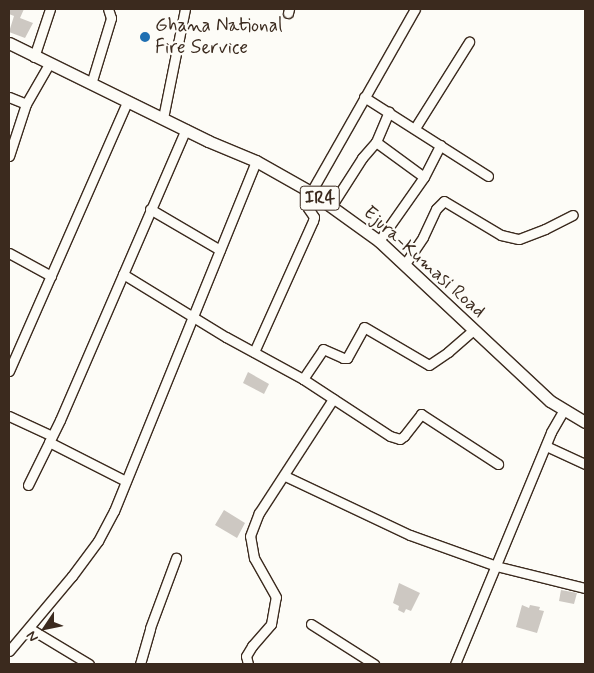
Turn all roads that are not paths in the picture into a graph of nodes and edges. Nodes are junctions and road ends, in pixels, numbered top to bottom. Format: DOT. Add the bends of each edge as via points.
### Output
graph roads {
  1 [pos="50,9"];
  2 [pos="108,9"];
  3 [pos="185,9"];
  4 [pos="414,9"];
  5 [pos="470,42"];
  6 [pos="9,45"];
  7 [pos="34,57"];
  8 [pos="48,64"];
  9 [pos="91,84"];
  10 [pos="9,97"];
  11 [pos="364,97"];
  12 [pos="127,102"];
  13 [pos="26,104"];
  14 [pos="389,112"];
  15 [pos="163,118"];
  16 [pos="415,128"];
  17 [pos="186,129"];
  18 [pos="376,142"];
  19 [pos="440,145"];
  20 [pos="9,156"];
  21 [pos="256,162"];
  22 [pos="488,176"];
  23 [pos="424,177"];
  24 [pos="311,192"];
  25 [pos="332,205"];
  26 [pos="150,209"];
  27 [pos="573,215"];
  28 [pos="379,241"];
  29 [pos="220,250"];
  30 [pos="9,253"];
  31 [pos="405,264"];
  32 [pos="124,274"];
  33 [pos="51,276"];
  34 [pos="194,315"];
  35 [pos="473,330"];
  36 [pos="254,352"];
  37 [pos="9,371"];
  38 [pos="303,379"];
  39 [pos="333,399"];
  40 [pos="563,411"];
  41 [pos="9,416"];
  42 [pos="585,422"];
  43 [pos="51,439"];
  44 [pos="546,446"];
  45 [pos="498,464"];
  46 [pos="585,464"];
  47 [pos="285,476"];
  48 [pos="126,481"];
  49 [pos="28,485"];
  50 [pos="176,558"];
  51 [pos="496,566"];
  52 [pos="585,588"];
  53 [pos="311,624"];
  54 [pos="29,628"];
  55 [pos="9,651"];
  56 [pos="89,664"];
  57 [pos="140,664"];
  58 [pos="248,664"];
  59 [pos="374,664"];
  60 [pos="455,664"];
  1 -- 7 [label="street"];
  2 -- 9 [label="street" via="111,18"];
  3 -- 15 [label="street"];
  4 -- 11 [label="street"];
  5 -- 16 [label="street"];
  6 -- 7 [label="main road, Ejura-Kumasi Road / IR4"];
  7 -- 8 [label="main road, Ejura-Kumasi Road / IR4"];
  8 -- 9 [label="main road, Ejura-Kumasi Road / IR4"];
  8 -- 13 [label="street"];
  9 -- 12 [label="main road, Ejura-Kumasi Road / IR4"];
  10 -- 13 [label="street"];
  11 -- 14 [label="street"];
  11 -- 24 [label="street"];
  12 -- 15 [label="main road, Ejura-Kumasi Road / IR4"];
  12 -- 33 [label="street"];
  13 -- 20 [label="street"];
  14 -- 16 [label="street"];
  14 -- 18 [label="street"];
  15 -- 17 [label="main road, Ejura-Kumasi Road / IR4"];
  16 -- 19 [label="street"];
  17 -- 21 [label="main road, Ejura-Kumasi Road / IR4"];
  17 -- 26 [label="street"];
  18 -- 23 [label="street"];
  18 -- 25 [label="street"];
  19 -- 22 [label="street"];
  19 -- 23 [label="street"];
  21 -- 24 [label="main road, Ejura-Kumasi Road / IR4"];
  21 -- 29 [label="street"];
  23 -- 28 [label="street"];
  24 -- 25 [label="main road, Ejura-Kumasi Road / IR4"];
  24 -- 36 [label="street" via="308,208 313,221"];
  25 -- 28 [label="main road, Ejura-Kumasi Road / IR4"];
  26 -- 29 [label="street"];
  26 -- 32 [label="street"];
  27 -- 31 [label="street" via="519,239 501,235 444,201 436,209"];
  28 -- 31 [label="main road, Ejura-Kumasi Road / IR4"];
  29 -- 34 [label="street"];
  30 -- 33 [label="street"];
  31 -- 35 [label="main road, Ejura-Kumasi Road / IR4"];
  32 -- 34 [label="street"];
  32 -- 43 [label="street"];
  33 -- 37 [label="street"];
  34 -- 36 [label="street"];
  34 -- 48 [label="street"];
  35 -- 38 [label="street" via="429,365 364,327 347,358 323,349"];
  35 -- 40 [label="main road, Ejura-Kumasi Road / IR4"];
  36 -- 38 [label="street"];
  38 -- 39 [label="street"];
  39 -- 45 [label="street" via="390,436 400,439 421,414"];
  39 -- 47 [label="street"];
  40 -- 42 [label="main road, Ejura-Kumasi Road / IR4"];
  40 -- 44 [label="street"];
  41 -- 43 [label="street"];
  43 -- 48 [label="street"];
  43 -- 49 [label="street"];
  44 -- 46 [label="street"];
  44 -- 51 [label="street"];
  47 -- 51 [label="street" via="410,534"];
  47 -- 58 [label="street" via="259,513 250,536 254,558 276,597 272,624 246,656"];
  48 -- 54 [label="street" via="98,541"];
  50 -- 57 [label="street"];
  51 -- 52 [label="street"];
  51 -- 60 [label="street"];
  53 -- 59 [label="street"];
  54 -- 55 [label="street"];
  54 -- 56 [label="street"];
}
